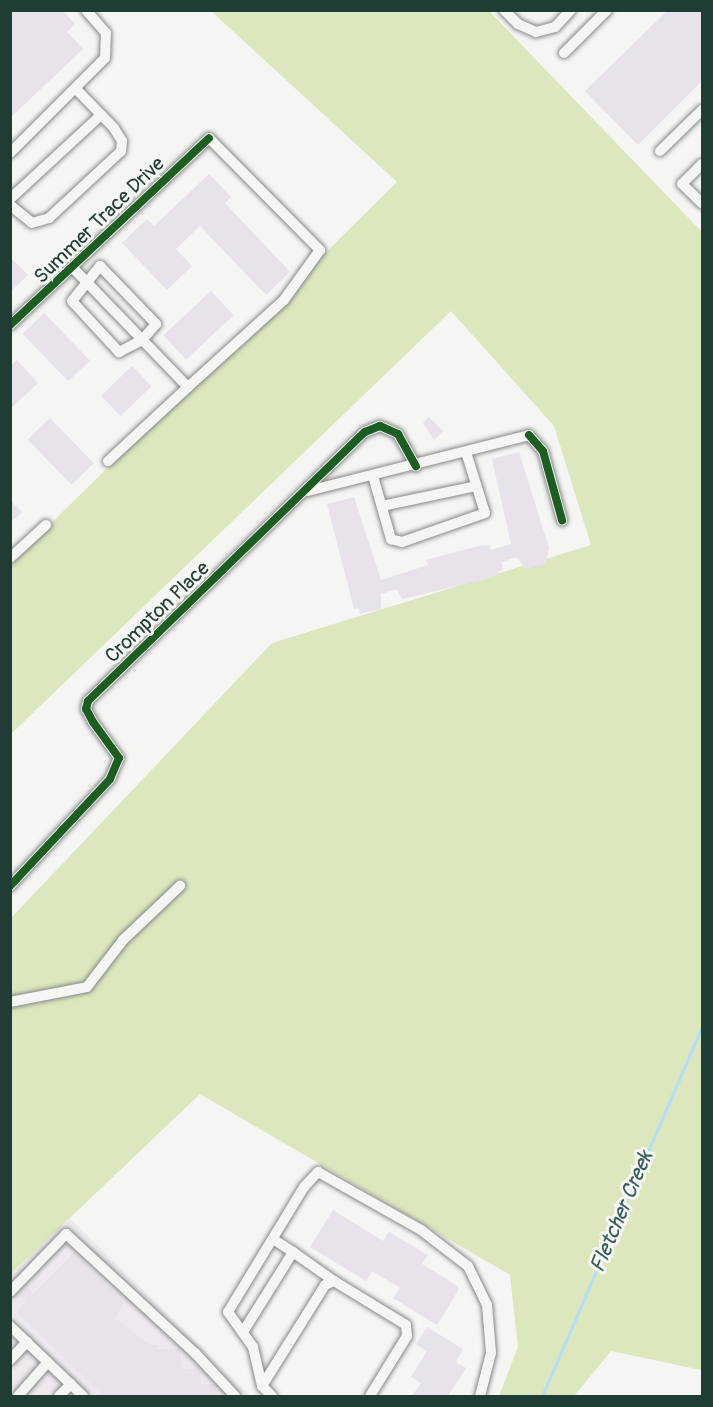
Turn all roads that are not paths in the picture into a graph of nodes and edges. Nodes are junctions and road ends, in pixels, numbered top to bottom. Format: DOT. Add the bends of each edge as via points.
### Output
graph roads {
  1 [pos="86,10"];
  2 [pos="504,10"];
  3 [pos="572,10"];
  4 [pos="607,10"];
  5 [pos="564,53"];
  6 [pos="77,90"];
  7 [pos="702,110"];
  8 [pos="101,115"];
  9 [pos="660,151"];
  10 [pos="10,153"];
  11 [pos="702,164"];
  12 [pos="10,199"];
  13 [pos="10,204"];
  14 [pos="702,204"];
  15 [pos="73,268"];
  16 [pos="85,280"];
  17 [pos="10,325"];
  18 [pos="142,340"];
  19 [pos="188,387"];
  20 [pos="466,453"];
  21 [pos="108,461"];
  22 [pos="416,466"];
  23 [pos="373,476"];
  24 [pos="476,486"];
  25 [pos="307,491"];
  26 [pos="382,506"];
  27 [pos="562,520"];
  28 [pos="46,525"];
  29 [pos="10,558"];
  30 [pos="10,886"];
  31 [pos="180,886"];
  32 [pos="10,1002"];
  33 [pos="273,1239"];
  34 [pos="293,1252"];
  35 [pos="334,1281"];
  36 [pos="10,1292"];
  37 [pos="10,1326"];
  38 [pos="243,1332"];
  39 [pos="27,1342"];
  40 [pos="10,1360"];
  41 [pos="48,1362"];
  42 [pos="70,1384"];
  43 [pos="262,1386"];
  44 [pos="18,1396"];
  45 [pos="59,1396"];
  46 [pos="83,1396"];
  47 [pos="235,1396"];
  48 [pos="272,1396"];
  49 [pos="370,1396"];
  50 [pos="480,1396"];
  1 -- 6 [label="street" via="106,33 108,43 105,58"];
  2 -- 3 [label="street" via="518,24 536,32 555,27"];
  4 -- 5 [label="street"];
  6 -- 8 [label="street"];
  6 -- 10 [label="street"];
  7 -- 9 [label="street"];
  8 -- 12 [label="street"];
  8 -- 13 [label="street" via="122,141 121,151 49,218 32,223"];
  11 -- 14 [label="street" via="682,184"];
  15 -- 16 [label="street"];
  15 -- 17 [label="street, Summer Trace Drive"];
  15 -- 19 [label="street, Summer Trace Drive" via="208,138 320,250 284,300"];
  16 -- 18 [label="street"];
  16 -- 18 [label="street" via="72,301 119,352"];
  16 -- 18 [label="street" via="100,266 156,324"];
  18 -- 19 [label="street"];
  19 -- 21 [label="street"];
  20 -- 22 [label="street"];
  20 -- 24 [label="street"];
  20 -- 27 [label="street" via="528,435 543,451"];
  22 -- 23 [label="street"];
  22 -- 25 [label="street, Crompton Place" via="398,434 380,426 365,432"];
  23 -- 25 [label="street"];
  23 -- 26 [label="street"];
  24 -- 26 [label="street"];
  24 -- 26 [label="street" via="485,513 402,542 392,539"];
  25 -- 30 [label="street, Crompton Place" via="88,701 86,709 93,723 119,758 110,779"];
  28 -- 29 [label="street"];
  31 -- 32 [label="street" via="123,940 87,987"];
  33 -- 34 [label="street"];
  33 -- 38 [label="street" via="228,1312"];
  33 -- 50 [label="street" via="318,1172 421,1230 468,1266 487,1305 491,1353"];
  34 -- 35 [label="street"];
  34 -- 38 [label="street"];
  35 -- 43 [label="street" via="325,1285"];
  35 -- 49 [label="street" via="406,1325 407,1336"];
  36 -- 47 [label="street" via="66,1234"];
  37 -- 39 [label="street"];
  38 -- 43 [label="street" via="253,1347"];
  39 -- 40 [label="street"];
  39 -- 41 [label="street"];
  41 -- 42 [label="street"];
  41 -- 44 [label="street"];
  42 -- 45 [label="street"];
  42 -- 46 [label="street"];
  43 -- 48 [label="street"];
}
